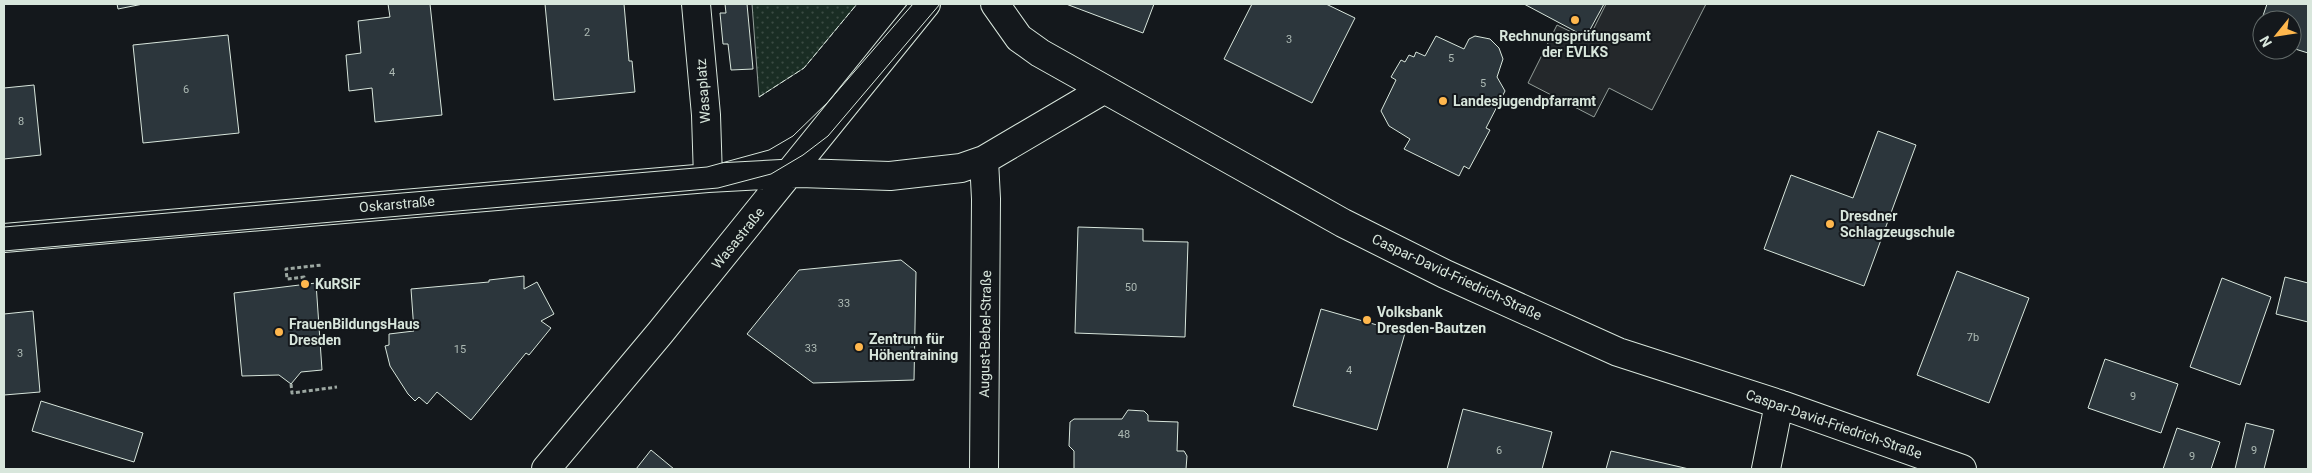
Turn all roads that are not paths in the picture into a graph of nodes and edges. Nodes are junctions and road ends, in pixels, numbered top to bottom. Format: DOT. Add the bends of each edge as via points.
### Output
graph roads {
  1 [pos="696,4"];
  2 [pos="926,4"];
  3 [pos="995,4"];
  4 [pos="1103,90"];
  5 [pos="984,160"];
  6 [pos="790,174"];
  7 [pos="708,178"];
  8 [pos="4,238"];
  9 [pos="1779,404"];
  10 [pos="546,469"];
  11 [pos="984,469"];
  12 [pos="1766,469"];
  13 [pos="1962,469"];
  1 -- 7 [label="street, Wasaplatz"];
  2 -- 6 [label="street, Wasastraße"];
  3 -- 4 [label="street, Caspar-David-Friedrich-Straße" via="1019,38"];
  4 -- 5 [label="street, Oskarstraße"];
  4 -- 9 [label="street, Caspar-David-Friedrich-Straße" via="1343,223 1445,274 1618,352"];
  5 -- 6 [label="street, Oskarstraße" via="962,168 890,176"];
  5 -- 11 [label="street, August-Bebel-Straße"];
  6 -- 7 [label="street, Oskarstraße"];
  6 -- 10 [label="street, Wasastraße"];
  7 -- 8 [label="street, Oskarstraße"];
  9 -- 12 [label="street"];
  9 -- 13 [label="street, Caspar-David-Friedrich-Straße"];
}
